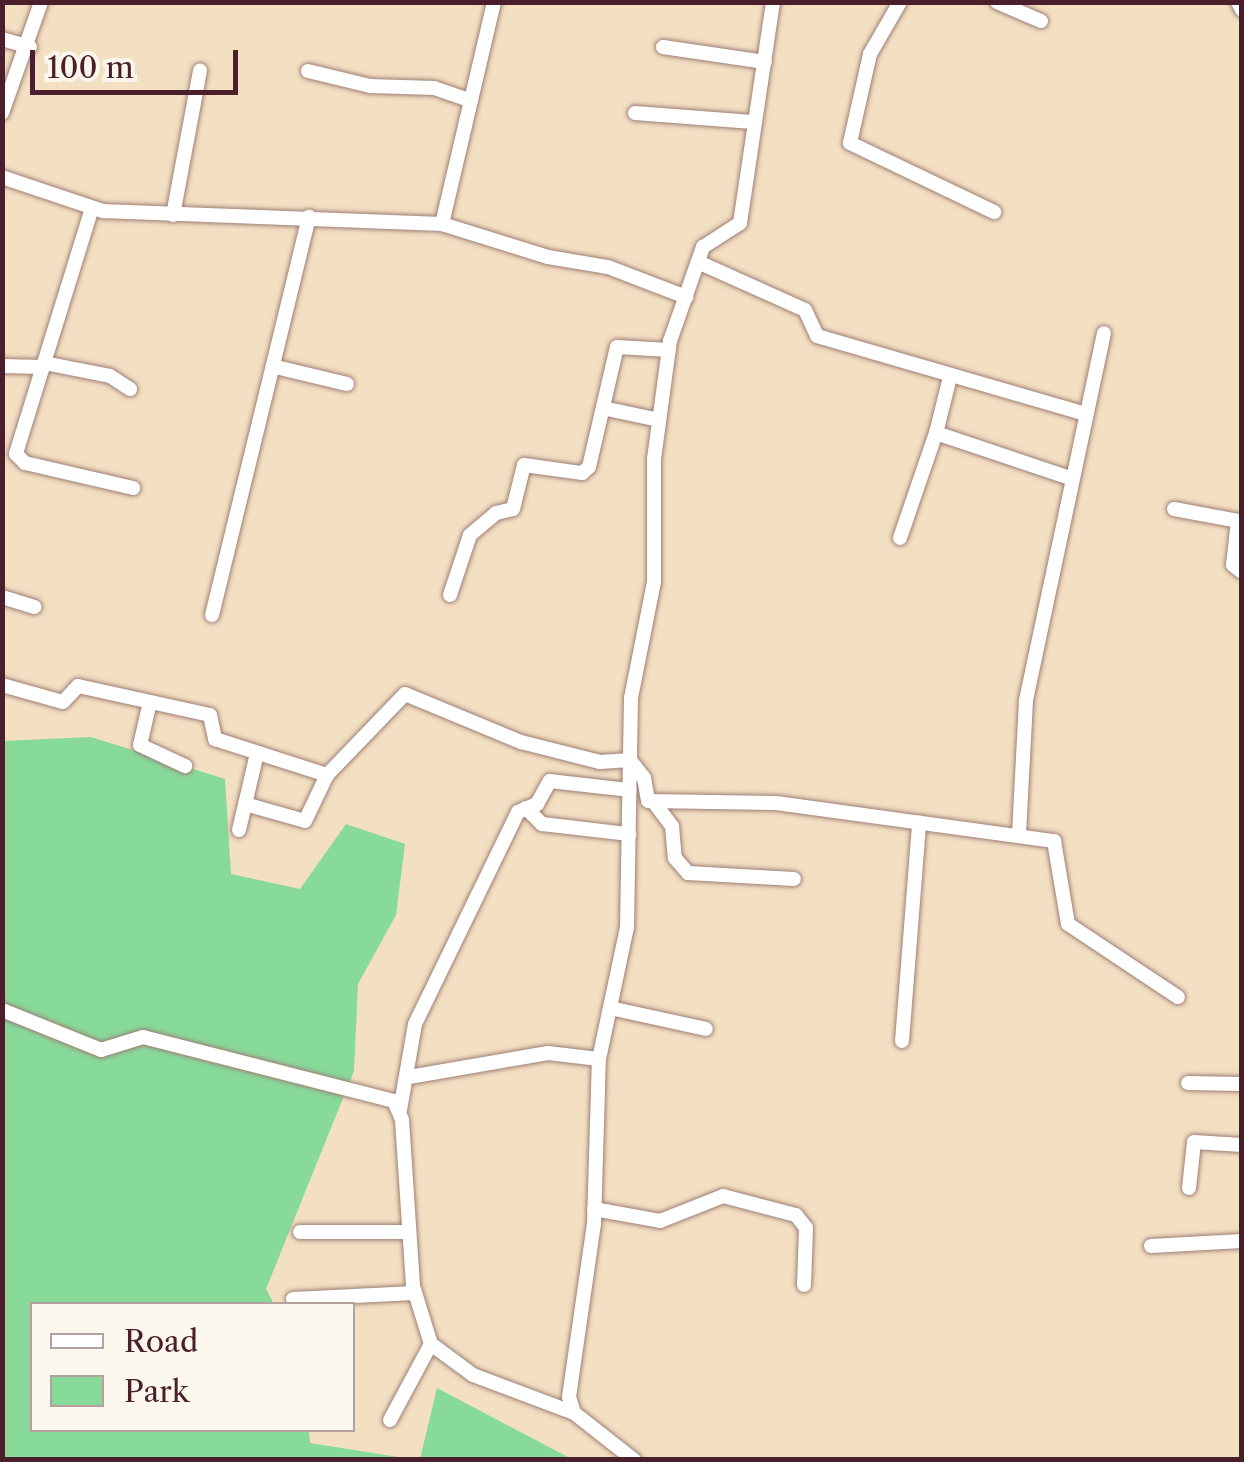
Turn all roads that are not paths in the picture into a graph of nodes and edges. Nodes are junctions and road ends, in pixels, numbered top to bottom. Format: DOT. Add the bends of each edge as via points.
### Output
graph roads {
  1 [pos="41,2"];
  2 [pos="494,2"];
  3 [pos="772,2"];
  4 [pos="900,2"];
  5 [pos="997,2"];
  6 [pos="1238,2"];
  7 [pos="1242,10"];
  8 [pos="1041,21"];
  9 [pos="2,39"];
  10 [pos="30,47"];
  11 [pos="663,47"];
  12 [pos="766,62"];
  13 [pos="200,71"];
  14 [pos="308,72"];
  15 [pos="471,101"];
  16 [pos="5,103"];
  17 [pos="635,113"];
  18 [pos="753,122"];
  19 [pos="2,177"];
  20 [pos="92,208"];
  21 [pos="994,212"];
  22 [pos="173,215"];
  23 [pos="309,217"];
  24 [pos="442,224"];
  25 [pos="698,262"];
  26 [pos="686,297"];
  27 [pos="1104,333"];
  28 [pos="669,350"];
  29 [pos="43,365"];
  30 [pos="2,366"];
  31 [pos="276,367"];
  32 [pos="950,377"];
  33 [pos="347,384"];
  34 [pos="130,389"];
  35 [pos="603,408"];
  36 [pos="1085,414"];
  37 [pos="660,420"];
  38 [pos="936,433"];
  39 [pos="1070,478"];
  40 [pos="132,488"];
  41 [pos="1174,509"];
  42 [pos="900,538"];
  43 [pos="1242,572"];
  44 [pos="450,595"];
  45 [pos="2,597"];
  46 [pos="34,607"];
  47 [pos="212,615"];
  48 [pos="2,685"];
  49 [pos="150,702"];
  50 [pos="257,753"];
  51 [pos="630,760"];
  52 [pos="185,766"];
  53 [pos="327,775"];
  54 [pos="629,790"];
  55 [pos="653,802"];
  56 [pos="245,804"];
  57 [pos="526,808"];
  58 [pos="920,822"];
  59 [pos="239,830"];
  60 [pos="628,834"];
  61 [pos="1019,834"];
  62 [pos="794,879"];
  63 [pos="1178,997"];
  64 [pos="610,1008"];
  65 [pos="2,1010"];
  66 [pos="706,1029"];
  67 [pos="902,1041"];
  68 [pos="599,1059"];
  69 [pos="410,1077"];
  70 [pos="1188,1083"];
  71 [pos="1242,1084"];
  72 [pos="400,1110"];
  73 [pos="1242,1145"];
  74 [pos="1189,1188"];
  75 [pos="594,1209"];
  76 [pos="300,1232"];
  77 [pos="410,1232"];
  78 [pos="1242,1240"];
  79 [pos="1151,1246"];
  80 [pos="804,1285"];
  81 [pos="414,1293"];
  82 [pos="293,1299"];
  83 [pos="431,1344"];
  84 [pos="574,1413"];
  85 [pos="390,1420"];
  86 [pos="634,1460"];
  1 -- 10 [label="street"];
  2 -- 15 [label="street"];
  3 -- 12 [label="street"];
  4 -- 21 [label="street" via="870,54 850,143"];
  5 -- 8 [label="street"];
  6 -- 7 [label="street"];
  9 -- 10 [label="street"];
  10 -- 16 [label="street"];
  11 -- 12 [label="street"];
  12 -- 18 [label="street"];
  13 -- 22 [label="street"];
  14 -- 15 [label="street" via="370,86 434,88"];
  15 -- 24 [label="street"];
  17 -- 18 [label="street"];
  18 -- 25 [label="street" via="740,223 706,243"];
  19 -- 20 [label="street"];
  20 -- 22 [label="street"];
  20 -- 29 [label="street"];
  22 -- 23 [label="street"];
  23 -- 24 [label="street"];
  23 -- 31 [label="street"];
  24 -- 26 [label="street" via="548,257 608,266"];
  25 -- 26 [label="street"];
  25 -- 32 [label="street" via="805,310 817,336"];
  26 -- 28 [label="street"];
  27 -- 36 [label="street"];
  28 -- 35 [label="street" via="618,347"];
  28 -- 37 [label="street"];
  29 -- 30 [label="street"];
  29 -- 34 [label="street" via="110,376"];
  29 -- 40 [label="street" via="17,450 20,461"];
  31 -- 33 [label="street"];
  31 -- 47 [label="street"];
  32 -- 36 [label="street"];
  32 -- 38 [label="street"];
  35 -- 37 [label="street"];
  35 -- 44 [label="street" via="586,471 527,462 513,509 496,513 470,534"];
  36 -- 39 [label="street"];
  37 -- 51 [label="street" via="654,582 631,698"];
  38 -- 39 [label="street"];
  38 -- 42 [label="street"];
  39 -- 61 [label="street" via="1026,700"];
  41 -- 43 [label="street" via="1238,522 1233,565"];
  45 -- 46 [label="street"];
  48 -- 49 [label="street" via="63,702 78,686"];
  49 -- 50 [label="street" via="210,715 214,739"];
  49 -- 52 [label="street" via="140,745"];
  50 -- 53 [label="street"];
  50 -- 56 [label="street"];
  51 -- 53 [label="street" via="607,764 520,742 405,694"];
  51 -- 54 [label="street"];
  51 -- 55 [label="street" via="644,778 644,798"];
  53 -- 56 [label="street" via="305,821"];
  54 -- 57 [label="street" via="550,781 537,804"];
  54 -- 60 [label="street"];
  55 -- 58 [label="street" via="776,803"];
  55 -- 62 [label="street" via="672,826 675,858 688,873"];
  56 -- 59 [label="street"];
  57 -- 60 [label="street" via="542,824"];
  57 -- 69 [label="street" via="516,815 415,1024"];
  58 -- 61 [label="street"];
  58 -- 67 [label="street"];
  60 -- 64 [label="street" via="626,927"];
  61 -- 63 [label="street" via="1058,843 1074,930"];
  64 -- 66 [label="street"];
  64 -- 68 [label="street"];
  65 -- 72 [label="street" via="101,1050 143,1037 394,1101"];
  68 -- 69 [label="street" via="548,1052"];
  68 -- 75 [label="street"];
  69 -- 72 [label="street"];
  70 -- 71 [label="street"];
  72 -- 77 [label="street"];
  73 -- 74 [label="street" via="1194,1142"];
  75 -- 80 [label="street" via="660,1221 723,1196 796,1215 806,1228"];
  75 -- 84 [label="street" via="570,1382"];
  76 -- 77 [label="street"];
  77 -- 81 [label="street"];
  78 -- 79 [label="street"];
  81 -- 82 [label="street"];
  81 -- 83 [label="street"];
  83 -- 84 [label="street" via="473,1375"];
  83 -- 85 [label="street"];
  84 -- 86 [label="street"];
}
